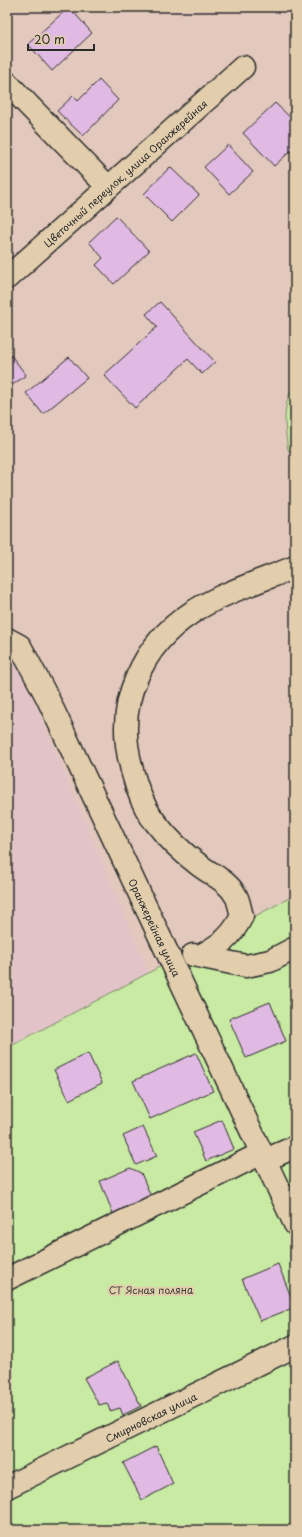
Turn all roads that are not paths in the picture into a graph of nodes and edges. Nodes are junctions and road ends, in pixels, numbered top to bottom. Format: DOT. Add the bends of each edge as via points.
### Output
graph roads {
  1 [pos="243,67"];
  2 [pos="7,83"];
  3 [pos="108,187"];
  4 [pos="7,278"];
  5 [pos="295,567"];
  6 [pos="7,639"];
  7 [pos="295,948"];
  8 [pos="168,953"];
  9 [pos="200,956"];
  10 [pos="295,1147"];
  11 [pos="264,1157"];
  12 [pos="295,1224"];
  13 [pos="7,1279"];
  14 [pos="295,1346"];
  15 [pos="7,1487"];
  1 -- 3 [label="street, Цветочный переулок, улица Оранжерейная"];
  2 -- 3 [label="street"];
  3 -- 4 [label="street, Цветочный переулок, улица Оранжерейная"];
  5 -- 9 [label="street" via="197,608 175,624 158,640 143,663 132,687 127,707 125,733 130,765 154,822 173,844 225,883 236,896 240,909 242,916 235,930 225,941"];
  6 -- 8 [label="street, Оранжерейная улица" via="20,646 47,697"];
  7 -- 9 [label="street" via="270,961 246,966"];
  8 -- 9 [label="street"];
  8 -- 11 [label="street, Оранжерейная улица"];
  10 -- 11 [label="street"];
  11 -- 12 [label="street, Оранжерейная улица"];
  11 -- 13 [label="street"];
  14 -- 15 [label="street, Смирновская улица"];
}
